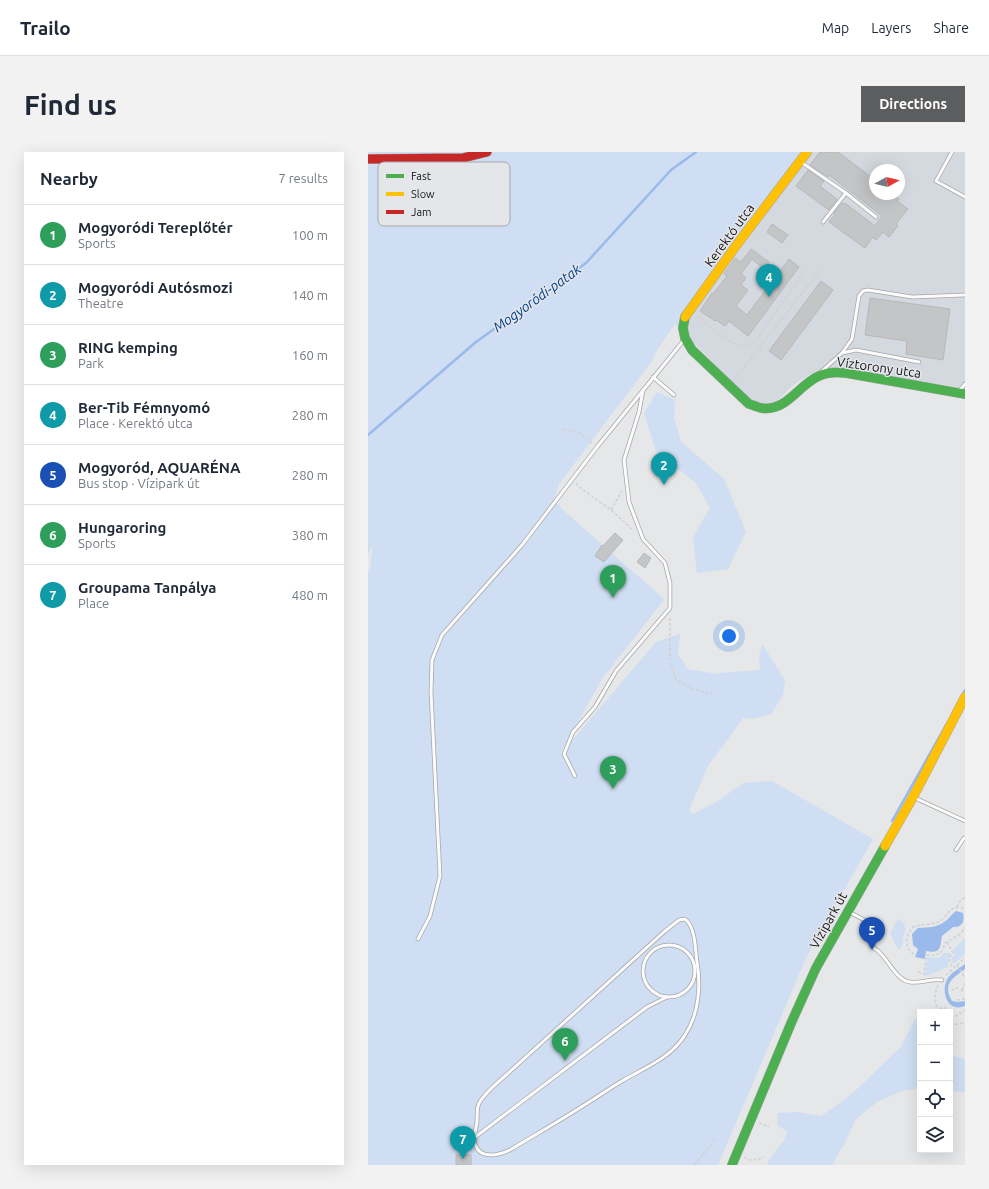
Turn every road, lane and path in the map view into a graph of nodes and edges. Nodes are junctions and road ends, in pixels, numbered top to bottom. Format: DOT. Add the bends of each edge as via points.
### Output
graph roads {
  1 [pos="487,152"];
  2 [pos="952,152"];
  3 [pos="802,155"];
  4 [pos="368,159"];
  5 [pos="846,193"];
  6 [pos="965,197"];
  7 [pos="876,217"];
  8 [pos="823,222"];
  9 [pos="807,267"];
  10 [pos="821,269"];
  11 [pos="965,295"];
  12 [pos="691,311"];
  13 [pos="685,338"];
  14 [pos="842,353"];
  15 [pos="919,362"];
  16 [pos="817,376"];
  17 [pos="653,377"];
  18 [pos="965,384"];
  19 [pos="729,385"];
  20 [pos="643,390"];
  21 [pos="962,393"];
  22 [pos="674,395"];
  23 [pos="563,429"];
  24 [pos="597,446"];
  25 [pos="573,478"];
  26 [pos="627,484"];
  27 [pos="611,510"];
  28 [pos="643,539"];
  29 [pos="670,608"];
  30 [pos="712,694"];
  31 [pos="965,698"];
  32 [pos="962,709"];
  33 [pos="575,776"];
  34 [pos="913,797"];
  35 [pos="965,821"];
  36 [pos="965,838"];
  37 [pos="956,850"];
  38 [pos="965,897"];
  39 [pos="956,907"];
  40 [pos="964,907"];
  41 [pos="965,910"];
  42 [pos="848,911"];
  43 [pos="880,928"];
  44 [pos="965,928"];
  45 [pos="418,939"];
  46 [pos="947,942"];
  47 [pos="871,946"];
  48 [pos="914,954"];
  49 [pos="958,966"];
  50 [pos="953,968"];
  51 [pos="919,972"];
  52 [pos="965,978"];
  53 [pos="942,980"];
  54 [pos="965,983"];
  55 [pos="962,990"];
  56 [pos="965,990"];
  57 [pos="952,991"];
  58 [pos="667,997"];
  59 [pos="965,999"];
  60 [pos="957,1000"];
  61 [pos="946,1007"];
  62 [pos="938,1009"];
  63 [pos="965,1010"];
  64 [pos="953,1016"];
  65 [pos="965,1022"];
  66 [pos="953,1024"];
  67 [pos="752,1120"];
  68 [pos="769,1127"];
  69 [pos="474,1138"];
  70 [pos="716,1139"];
  71 [pos="738,1152"];
  72 [pos="764,1157"];
  73 [pos="694,1165"];
  74 [pos="732,1165"];
  1 -- 4 [label="street" via="464,158"];
  2 -- 6 [label="lane" via="936,181"];
  3 -- 5 [label="lane" via="806,167"];
  3 -- 12 [label="street, Kerektó utca"];
  5 -- 7 [label="lane"];
  5 -- 8 [label="lane"];
  9 -- 12 [label="path" via="757,339 748,345 731,341"];
  10 -- 19 [label="path"];
  11 -- 14 [label="lane" via="912,297 863,291 859,296 852,339"];
  12 -- 13 [label="street, Kerektó utca" via="685,318"];
  13 -- 17 [label="lane"];
  13 -- 19 [label="street, Víztorony utca" via="692,350"];
  14 -- 15 [label="lane" via="856,350"];
  14 -- 16 [label="lane"];
  16 -- 19 [label="street, Víztorony utca" via="779,407 772,409 757,408 749,404"];
  16 -- 21 [label="street, Víztorony utca" via="831,372 846,373"];
  17 -- 20 [label="lane"];
  17 -- 22 [label="lane"];
  18 -- 21 [label="lane"];
  20 -- 24 [label="lane"];
  20 -- 26 [label="lane" via="624,460"];
  23 -- 24 [label="path" via="579,433"];
  24 -- 25 [label="lane"];
  25 -- 27 [label="path" via="578,486"];
  25 -- 45 [label="lane" via="522,545 442,635 432,660 431,692 440,876 430,916"];
  26 -- 27 [label="path"];
  26 -- 28 [label="lane" via="629,502"];
  27 -- 28 [label="path"];
  28 -- 29 [label="lane" via="665,563 670,583"];
  29 -- 30 [label="path" via="670,660 676,680 691,688"];
  29 -- 33 [label="lane" via="616,671 595,707 573,732 564,754"];
  31 -- 32 [label="street, Vízipark út"];
  32 -- 34 [label="street, Vízipark út"];
  34 -- 35 [label="lane"];
  34 -- 42 [label="street, Vízipark út"];
  36 -- 37 [label="lane"];
  38 -- 39 [label="path"];
  39 -- 40 [label="path"];
  39 -- 48 [label="path" via="948,911 938,922 913,927 907,936 907,942"];
  40 -- 41 [label="path"];
  42 -- 43 [label="lane"];
  42 -- 67 [label="street, Vízipark út" via="816,968"];
  44 -- 46 [label="path"];
  46 -- 50 [label="path" via="953,953 950,958"];
  46 -- 51 [label="path" via="941,953 927,955 924,974"];
  47 -- 53 [label="lane" via="906,981"];
  49 -- 52 [label="path"];
  54 -- 55 [label="path"];
  55 -- 56 [label="path"];
  55 -- 57 [label="path" via="958,988"];
  58 -- 58 [label="lane" via="686,990 693,979 694,971 693,962 683,949 667,945 651,952 643,966 643,975 651,990"];
  58 -- 69 [label="lane" via="647,1007"];
  59 -- 60 [label="path"];
  61 -- 62 [label="path"];
  63 -- 64 [label="path"];
  65 -- 66 [label="path"];
  67 -- 68 [label="path"];
  67 -- 71 [label="street, Vízipark út"];
  69 -- 69 [label="lane" via="478,1106 484,1097 665,930 679,920 685,919 689,922 698,966 698,997 691,1024 676,1046 663,1058 502,1153 483,1153 475,1145"];
  70 -- 73 [label="path"];
  71 -- 72 [label="path" via="747,1159 757,1160"];
  71 -- 74 [label="street, Vízipark út"];
}
